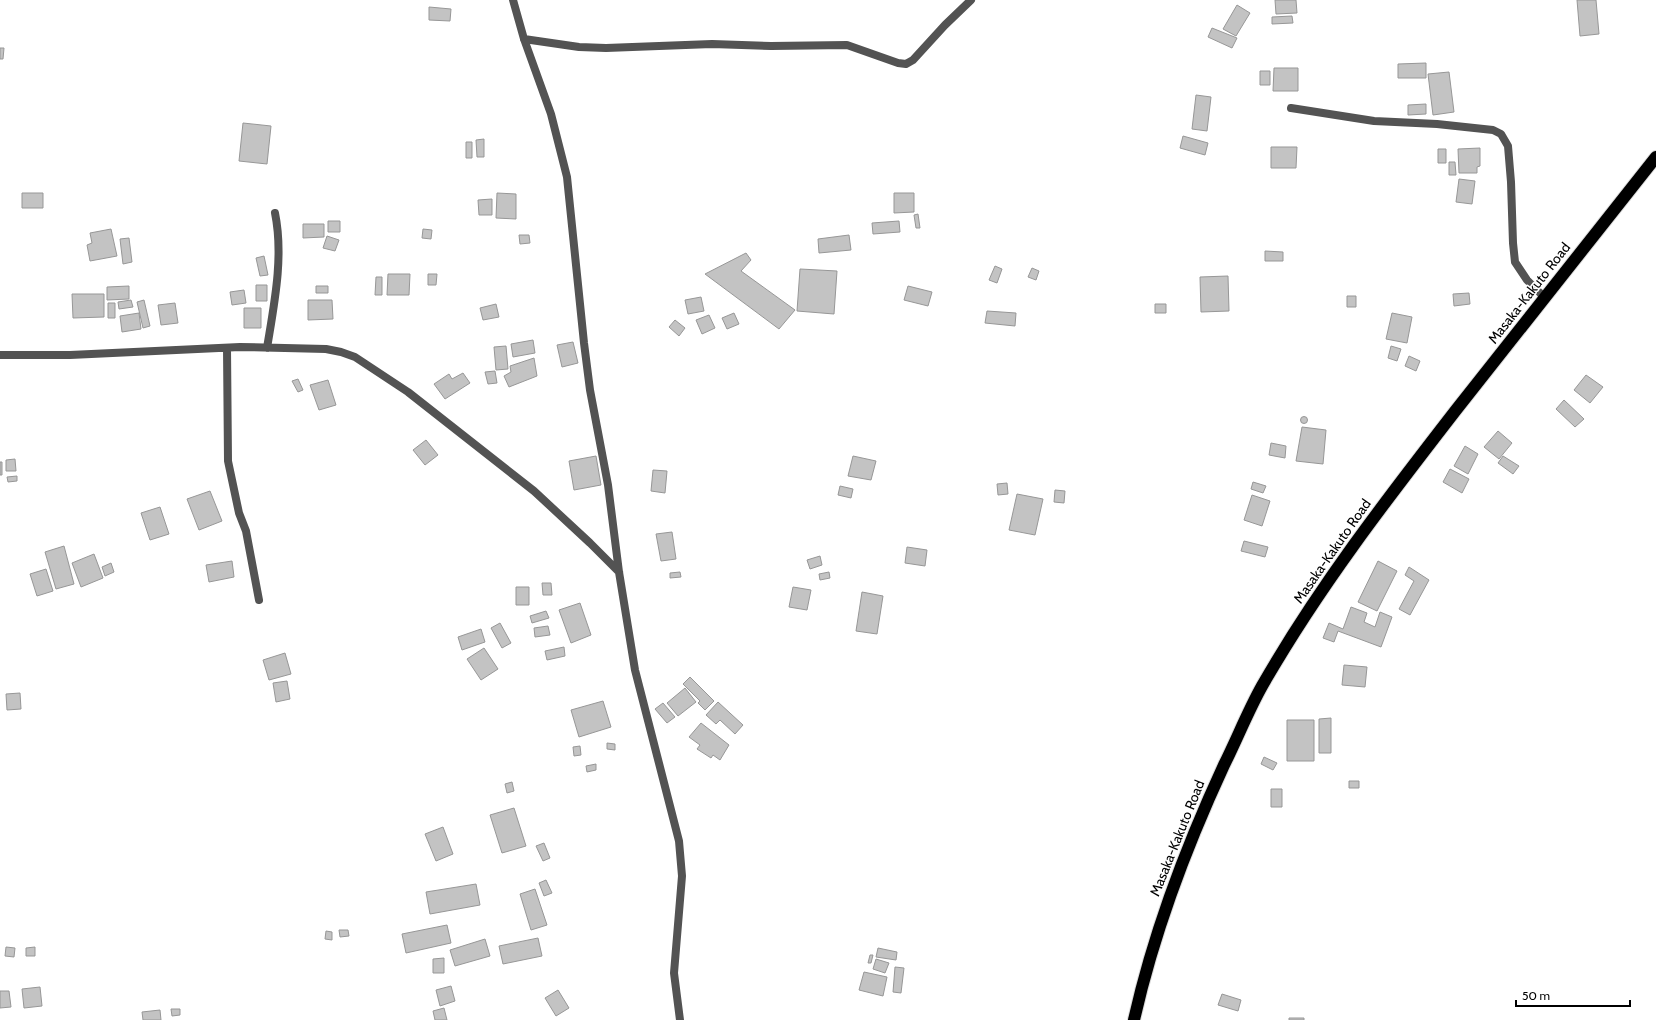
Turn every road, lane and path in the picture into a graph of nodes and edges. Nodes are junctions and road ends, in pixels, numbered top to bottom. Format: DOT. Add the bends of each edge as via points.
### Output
graph roads {
  1 [pos="513,0"];
  2 [pos="971,0"];
  3 [pos="524,39"];
  4 [pos="1291,108"];
  5 [pos="1656,157"];
  6 [pos="274,213"];
  7 [pos="1544,298"];
  8 [pos="227,348"];
  9 [pos="267,348"];
  10 [pos="0,355"];
  11 [pos="619,572"];
  12 [pos="259,600"];
  13 [pos="680,1020"];
  14 [pos="1134,1020"];
  1 -- 3 [label="street"];
  2 -- 3 [label="street" via="945,24 913,60 906,64 848,45 712,44 606,48"];
  3 -- 11 [label="street" via="551,114 567,178 590,390 608,485"];
  4 -- 7 [label="street" via="1374,121 1493,130 1501,134 1508,146 1515,262"];
  5 -- 7 [label="highway, Masaka-Kakuto Road"];
  6 -- 9 [label="street" via="278,258"];
  7 -- 14 [label="highway, Masaka-Kakuto Road" via="1403,479 1328,581 1261,688 1190,840 1168,900"];
  8 -- 9 [label="street"];
  8 -- 10 [label="street" via="70,355"];
  8 -- 12 [label="street" via="228,461 239,513 246,531"];
  9 -- 11 [label="street" via="326,349 341,352 355,357 379,372 534,491"];
  11 -- 13 [label="street" via="634,670 679,841 682,876 674,973"];
}
